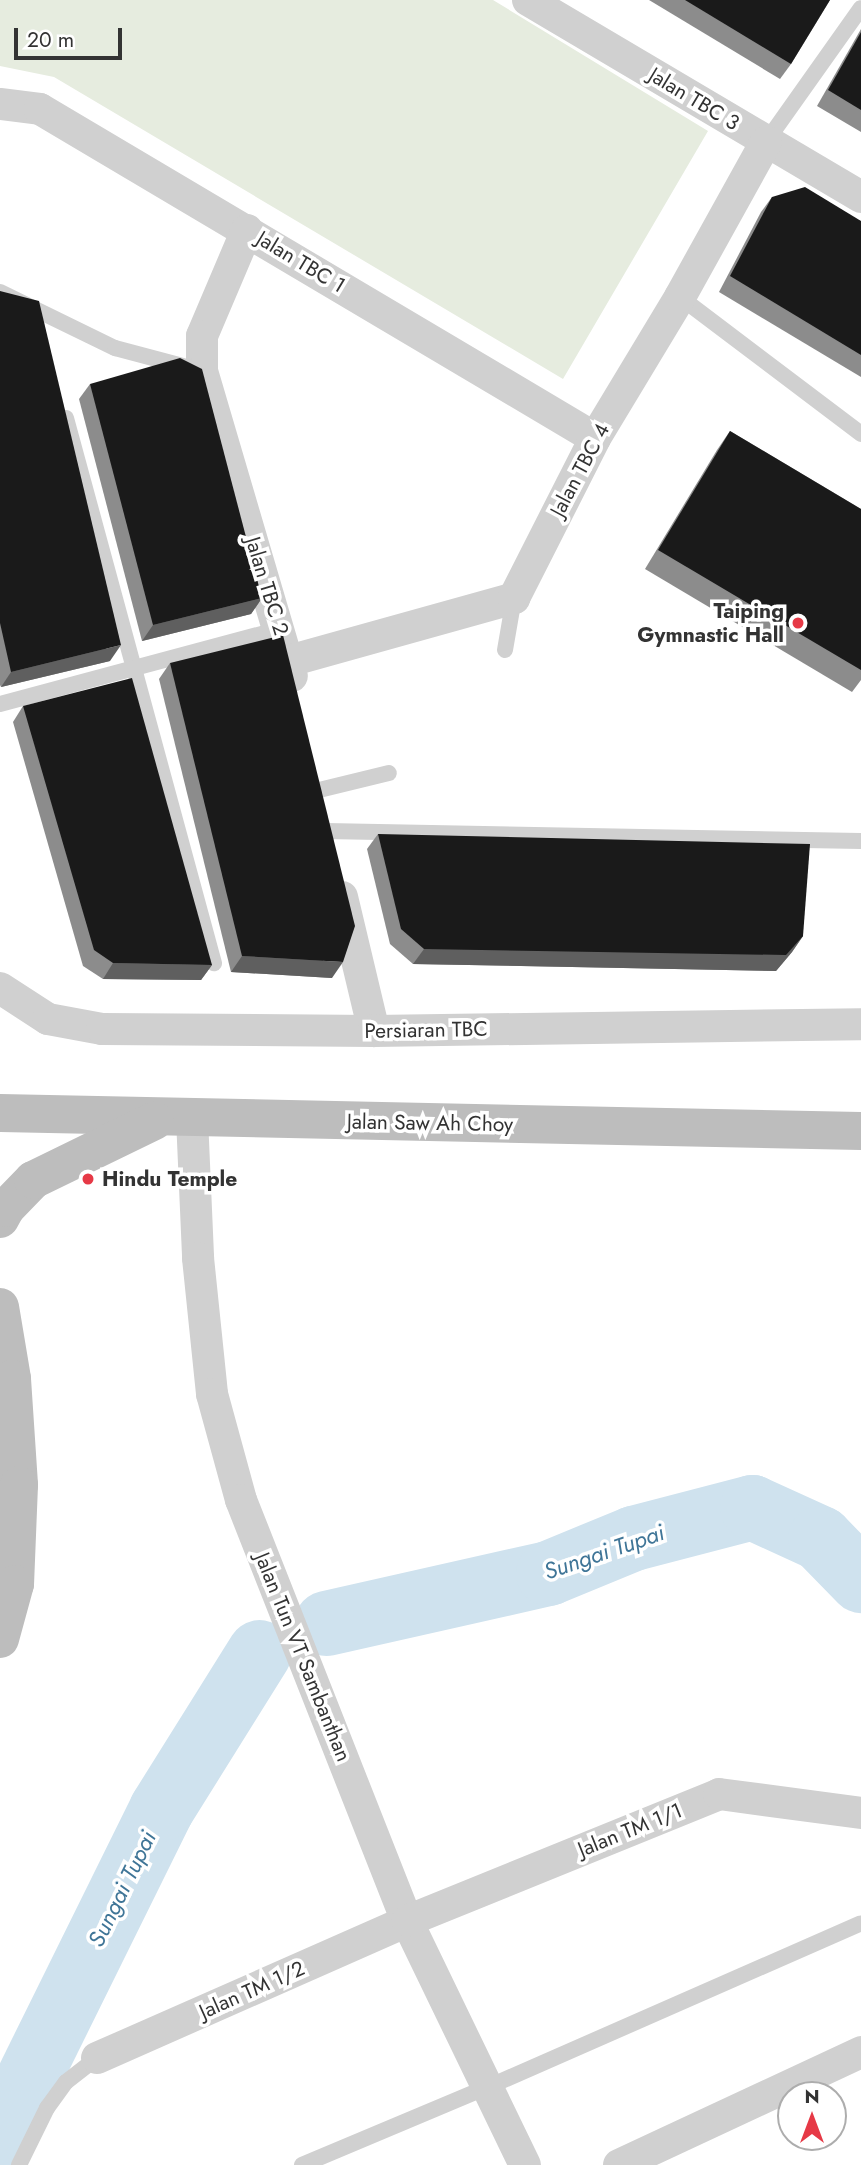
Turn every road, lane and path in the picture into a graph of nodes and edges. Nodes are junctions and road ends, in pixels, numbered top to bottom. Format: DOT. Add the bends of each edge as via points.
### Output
graph roads {
  1 [pos="528,0"];
  2 [pos="861,8"];
  3 [pos="0,104"];
  4 [pos="766,142"];
  5 [pos="861,197"];
  6 [pos="247,230"];
  7 [pos="0,292"];
  8 [pos="680,297"];
  9 [pos="202,372"];
  10 [pos="66,418"];
  11 [pos="861,434"];
  12 [pos="595,438"];
  13 [pos="514,598"];
  14 [pos="280,629"];
  15 [pos="505,650"];
  16 [pos="289,661"];
  17 [pos="134,668"];
  18 [pos="297,700"];
  19 [pos="0,704"];
  20 [pos="389,773"];
  21 [pos="313,778"];
  22 [pos="861,841"];
  23 [pos="331,853"];
  24 [pos="214,963"];
  25 [pos="0,988"];
  26 [pos="861,1024"];
  27 [pos="374,1031"];
  28 [pos="0,1113"];
  29 [pos="177,1118"];
  30 [pos="861,1131"];
  31 [pos="0,1219"];
  32 [pos="1,1311"];
  33 [pos="6,1378"];
  34 [pos="0,1639"];
  35 [pos="861,1813"];
  36 [pos="407,1921"];
  37 [pos="861,1923"];
  38 [pos="861,2052"];
  39 [pos="97,2058"];
  40 [pos="488,2087"];
  41 [pos="19,2165"];
  42 [pos="302,2165"];
  43 [pos="525,2165"];
  44 [pos="619,2165"];
  1 -- 4 [label="street, Jalan TBC 3"];
  2 -- 4 [label="lane"];
  3 -- 6 [label="street, Jalan TBC 1" via="40,109"];
  4 -- 5 [label="street, Jalan TBC 3"];
  4 -- 8 [label="street, Jalan TBC 4"];
  6 -- 9 [label="street, Jalan TBC 2" via="202,336"];
  6 -- 12 [label="street, Jalan TBC 1"];
  7 -- 9 [label="lane" via="115,348"];
  8 -- 11 [label="lane"];
  8 -- 12 [label="street, Jalan TBC 4"];
  9 -- 14 [label="street, Jalan TBC 2"];
  10 -- 17 [label="lane"];
  12 -- 13 [label="street, Jalan TBC 4"];
  13 -- 15 [label="lane"];
  13 -- 16 [label="street"];
  14 -- 16 [label="street, Jalan TBC 2"];
  14 -- 17 [label="lane"];
  16 -- 18 [label="street, Jalan TBC 2"];
  17 -- 19 [label="lane"];
  17 -- 24 [label="lane"];
  20 -- 21 [label="lane"];
  21 -- 23 [label="street"];
  22 -- 23 [label="lane"];
  23 -- 27 [label="street"];
  25 -- 27 [label="street, Persiaran TBC" via="48,1019 102,1029"];
  26 -- 27 [label="street, Persiaran TBC"];
  28 -- 29 [label="street, Jalan Saw Ah Choy"];
  29 -- 30 [label="street, Jalan Saw Ah Choy"];
  29 -- 31 [label="street" via="33,1180"];
  29 -- 36 [label="street, Jalan Tun VT Sambanthan" via="212,1394 241,1500"];
  32 -- 33 [label="street"];
  33 -- 34 [label="street" via="19,1485 15,1584"];
  35 -- 36 [label="street, Jalan TM 1/1" via="719,1794"];
  36 -- 39 [label="street, Jalan TM 1/2"];
  36 -- 40 [label="street, Jalan Tun VT Sambanthan"];
  37 -- 40 [label="lane"];
  38 -- 44 [label="street"];
  39 -- 41 [label="lane" via="66,2082 47,2108"];
  40 -- 42 [label="lane"];
  40 -- 43 [label="street, Jalan Tun VT Sambanthan"];
}
